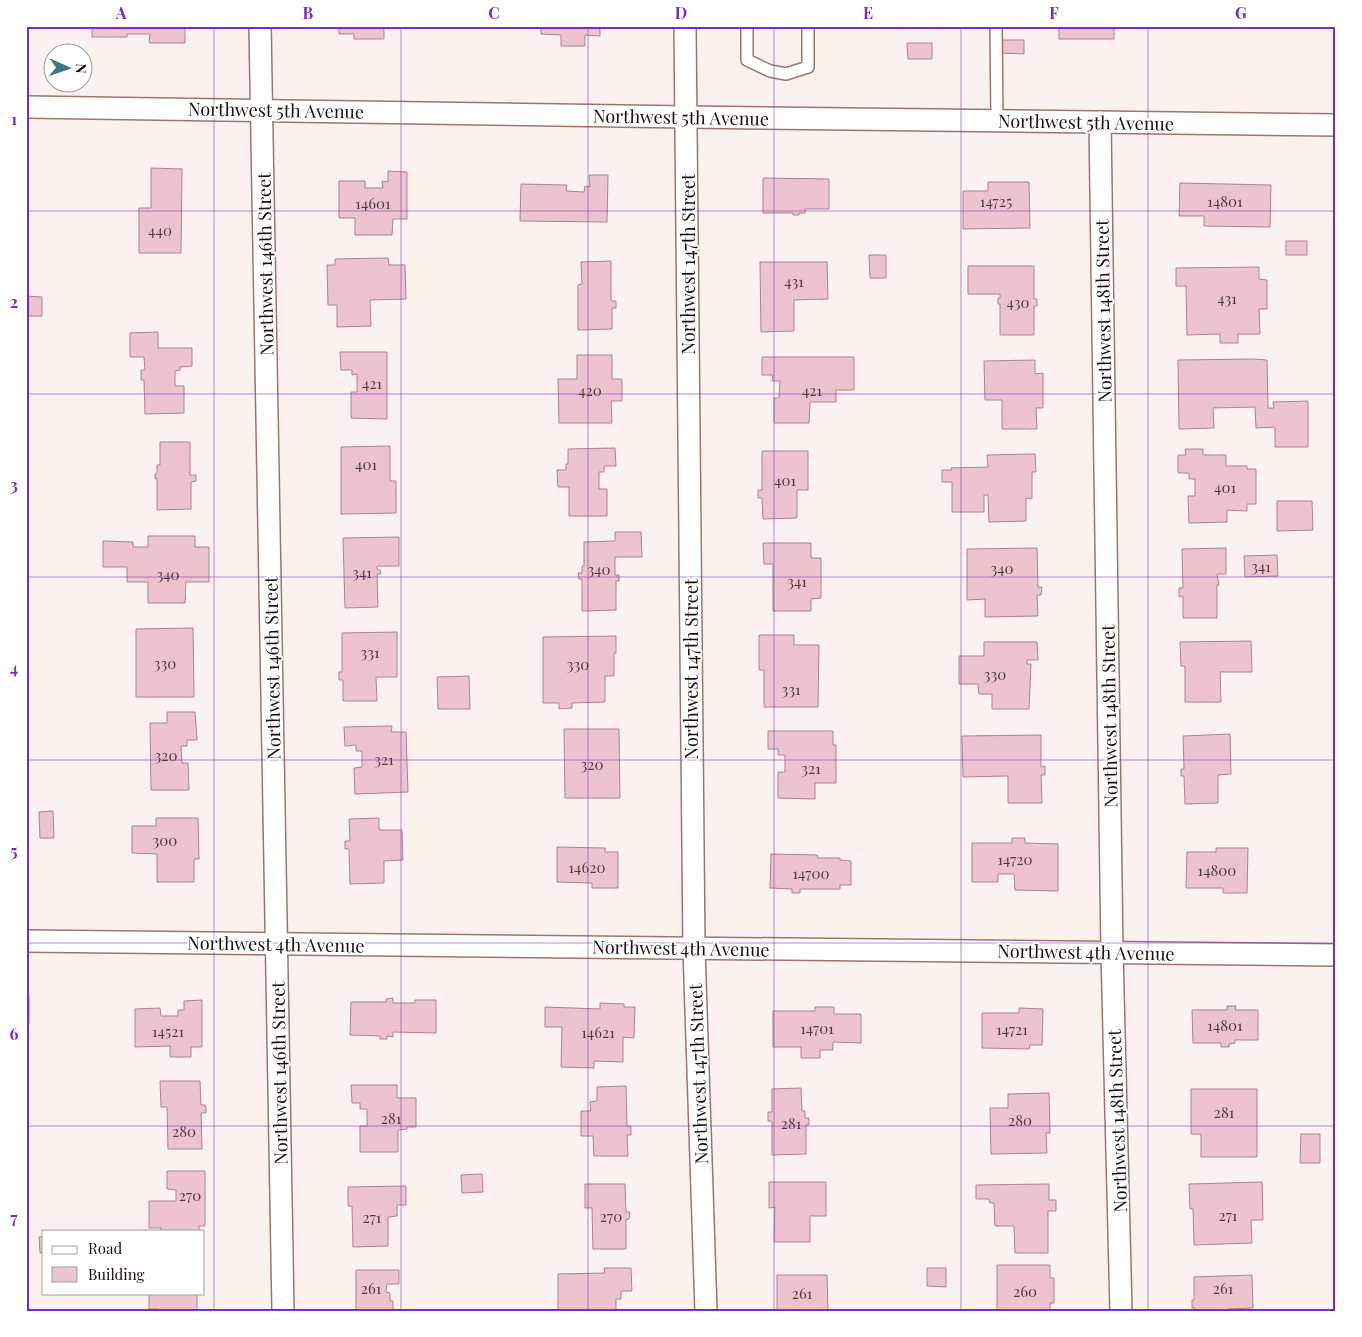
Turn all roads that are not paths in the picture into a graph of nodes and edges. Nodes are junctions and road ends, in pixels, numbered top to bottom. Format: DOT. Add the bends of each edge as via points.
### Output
graph roads {
  1 [pos="260,26"];
  2 [pos="685,26"];
  3 [pos="747,26"];
  4 [pos="808,26"];
  5 [pos="996,26"];
  6 [pos="26,107"];
  7 [pos="262,110"];
  8 [pos="686,118"];
  9 [pos="997,121"];
  10 [pos="1100,122"];
  11 [pos="1336,125"];
  12 [pos="26,941"];
  13 [pos="276,944"];
  14 [pos="694,949"];
  15 [pos="1112,952"];
  16 [pos="1336,955"];
  17 [pos="283,1311"];
  18 [pos="706,1311"];
  19 [pos="1121,1311"];
  1 -- 7 [label="street, Northwest 146th Street"];
  2 -- 8 [label="street, Northwest 147th Street"];
  3 -- 4 [label="lane" via="747,60 786,74 808,67"];
  5 -- 9 [label="lane"];
  6 -- 7 [label="street, Northwest 5th Avenue"];
  7 -- 8 [label="street, Northwest 5th Avenue"];
  7 -- 13 [label="street, Northwest 146th Street"];
  8 -- 9 [label="street, Northwest 5th Avenue"];
  8 -- 14 [label="street, Northwest 147th Street"];
  9 -- 10 [label="street, Northwest 5th Avenue"];
  10 -- 11 [label="street, Northwest 5th Avenue"];
  10 -- 15 [label="street, Northwest 148th Street"];
  12 -- 13 [label="street, Northwest 4th Avenue"];
  13 -- 14 [label="street, Northwest 4th Avenue"];
  13 -- 17 [label="street, Northwest 146th Street"];
  14 -- 15 [label="street, Northwest 4th Avenue"];
  14 -- 18 [label="street, Northwest 147th Street"];
  15 -- 16 [label="street, Northwest 4th Avenue"];
  15 -- 19 [label="street, Northwest 148th Street"];
}
